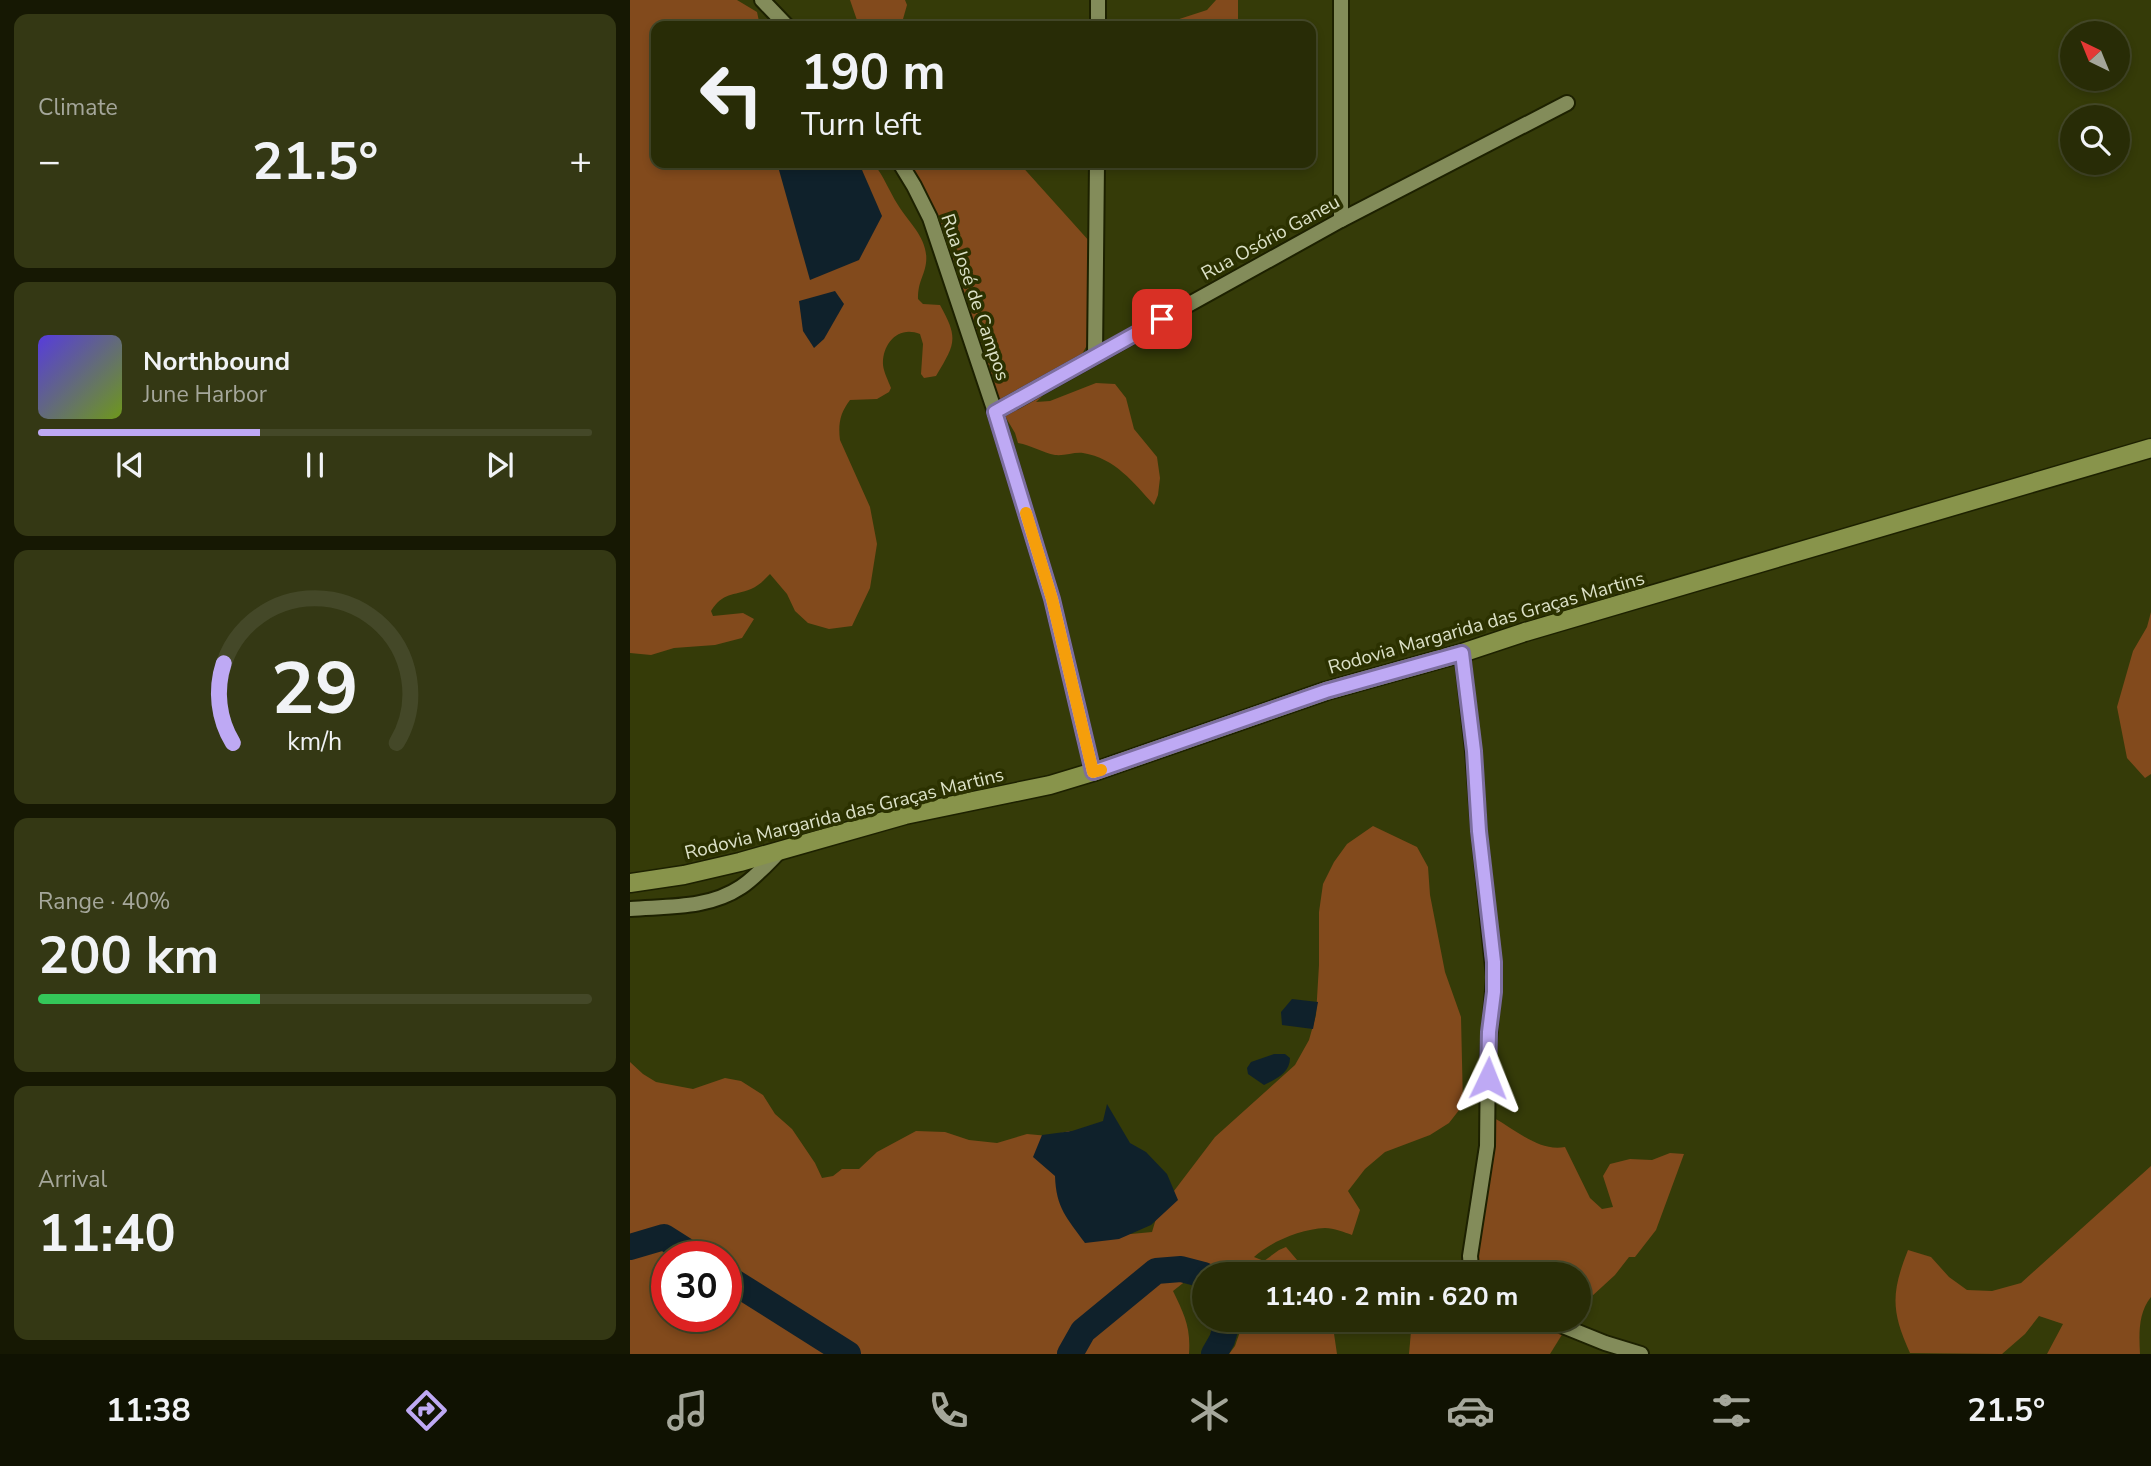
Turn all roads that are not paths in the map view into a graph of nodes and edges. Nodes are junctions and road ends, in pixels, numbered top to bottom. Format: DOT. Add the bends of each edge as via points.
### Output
graph roads {
  1 [pos="762,0"];
  2 [pos="1098,0"];
  3 [pos="1341,0"];
  4 [pos="782,21"];
  5 [pos="1098,21"];
  6 [pos="1567,103"];
  7 [pos="903,168"];
  8 [pos="1097,168"];
  9 [pos="1341,220"];
  10 [pos="1095,356"];
  11 [pos="995,412"];
  12 [pos="2151,449"];
  13 [pos="1462,653"];
  14 [pos="1093,772"];
  15 [pos="781,850"];
  16 [pos="630,883"];
  17 [pos="630,909"];
  18 [pos="1470,1262"];
  19 [pos="1578,1332"];
  20 [pos="1641,1354"];
  1 -- 4 [label="street"];
  2 -- 5 [label="street"];
  3 -- 9 [label="street"];
  6 -- 9 [label="street, Rua Osório Ganeu"];
  7 -- 11 [label="street, Rua José de Campos" via="930,218"];
  8 -- 10 [label="street"];
  9 -- 10 [label="street, Rua Osório Ganeu"];
  10 -- 11 [label="street, Rua Osório Ganeu"];
  11 -- 14 [label="street, Rua José de Campos" via="1052,599"];
  12 -- 13 [label="main road, Rodovia Margarida das Graças Martins"];
  13 -- 14 [label="main road, Rodovia Margarida das Graças Martins" via="1326,691"];
  13 -- 18 [label="street" via="1494,962 1487,1146"];
  14 -- 15 [label="main road, Rodovia Margarida das Graças Martins" via="905,815"];
  15 -- 16 [label="main road, Rodovia Margarida das Graças Martins" via="706,870"];
  15 -- 17 [label="street" via="742,886 720,898"];
  19 -- 20 [label="street"];
}
